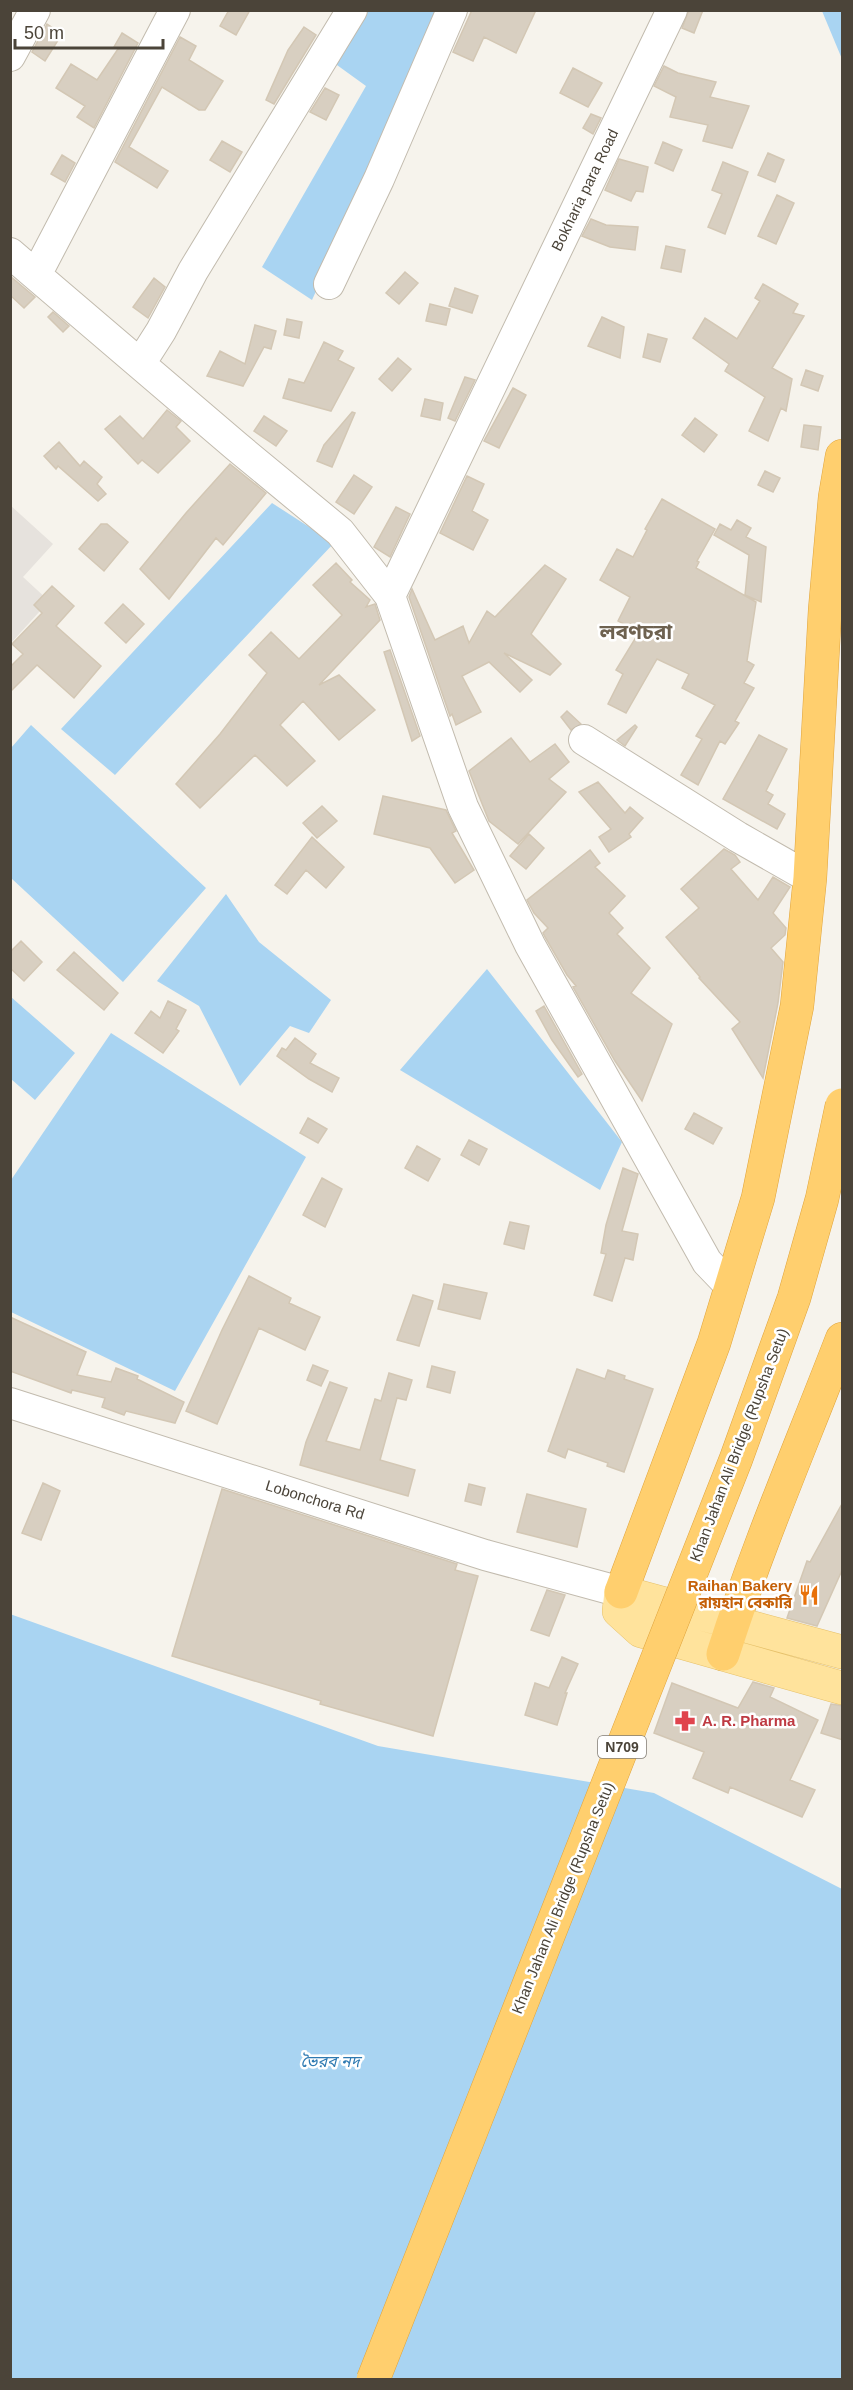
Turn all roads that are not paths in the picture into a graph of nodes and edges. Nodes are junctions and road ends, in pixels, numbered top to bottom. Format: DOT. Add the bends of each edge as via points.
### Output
graph roads {
  1 [pos="35,10"];
  2 [pos="175,10"];
  3 [pos="352,10"];
  4 [pos="452,10"];
  5 [pos="672,10"];
  6 [pos="10,56"];
  7 [pos="10,253"];
  8 [pos="36,275"];
  9 [pos="329,284"];
  10 [pos="140,364"];
  11 [pos="843,456"];
  12 [pos="390,596"];
  13 [pos="584,740"];
  14 [pos="810,878"];
  15 [pos="843,1106"];
  16 [pos="731,1287"];
  17 [pos="843,1339"];
  18 [pos="10,1403"];
  19 [pos="621,1592"];
  20 [pos="745,1625"];
  21 [pos="843,1652"];
  22 [pos="723,1654"];
  23 [pos="843,1688"];
  24 [pos="373,2379"];
  1 -- 6 [label="street"];
  2 -- 8 [label="street"];
  3 -- 10 [label="street"];
  4 -- 9 [label="street" via="380,179"];
  5 -- 12 [label="street, Bokharia para Road"];
  7 -- 8 [label="street"];
  8 -- 10 [label="street"];
  10 -- 12 [label="street" via="340,532"];
  11 -- 14 [label="highway" via="835,497 825,610"];
  12 -- 16 [label="street" via="463,807 530,945 707,1262"];
  13 -- 14 [label="street"];
  14 -- 16 [label="highway" via="797,1006 758,1198"];
  15 -- 24 [label="highway, Khan Jahan Ali Bridge (Rupsha Setu) / N709, bridge" via="794,1298 736,1459"];
  16 -- 19 [label="highway" via="714,1343"];
  17 -- 20 [label="highway" via="751,1570"];
  18 -- 19 [label="street, Lobonchora Rd" via="485,1555"];
  19 -- 20 [label="main road"];
  19 -- 22 [label="main road" via="619,1611 641,1631"];
  20 -- 21 [label="main road"];
  20 -- 22 [label="highway"];
  22 -- 23 [label="main road"];
}
